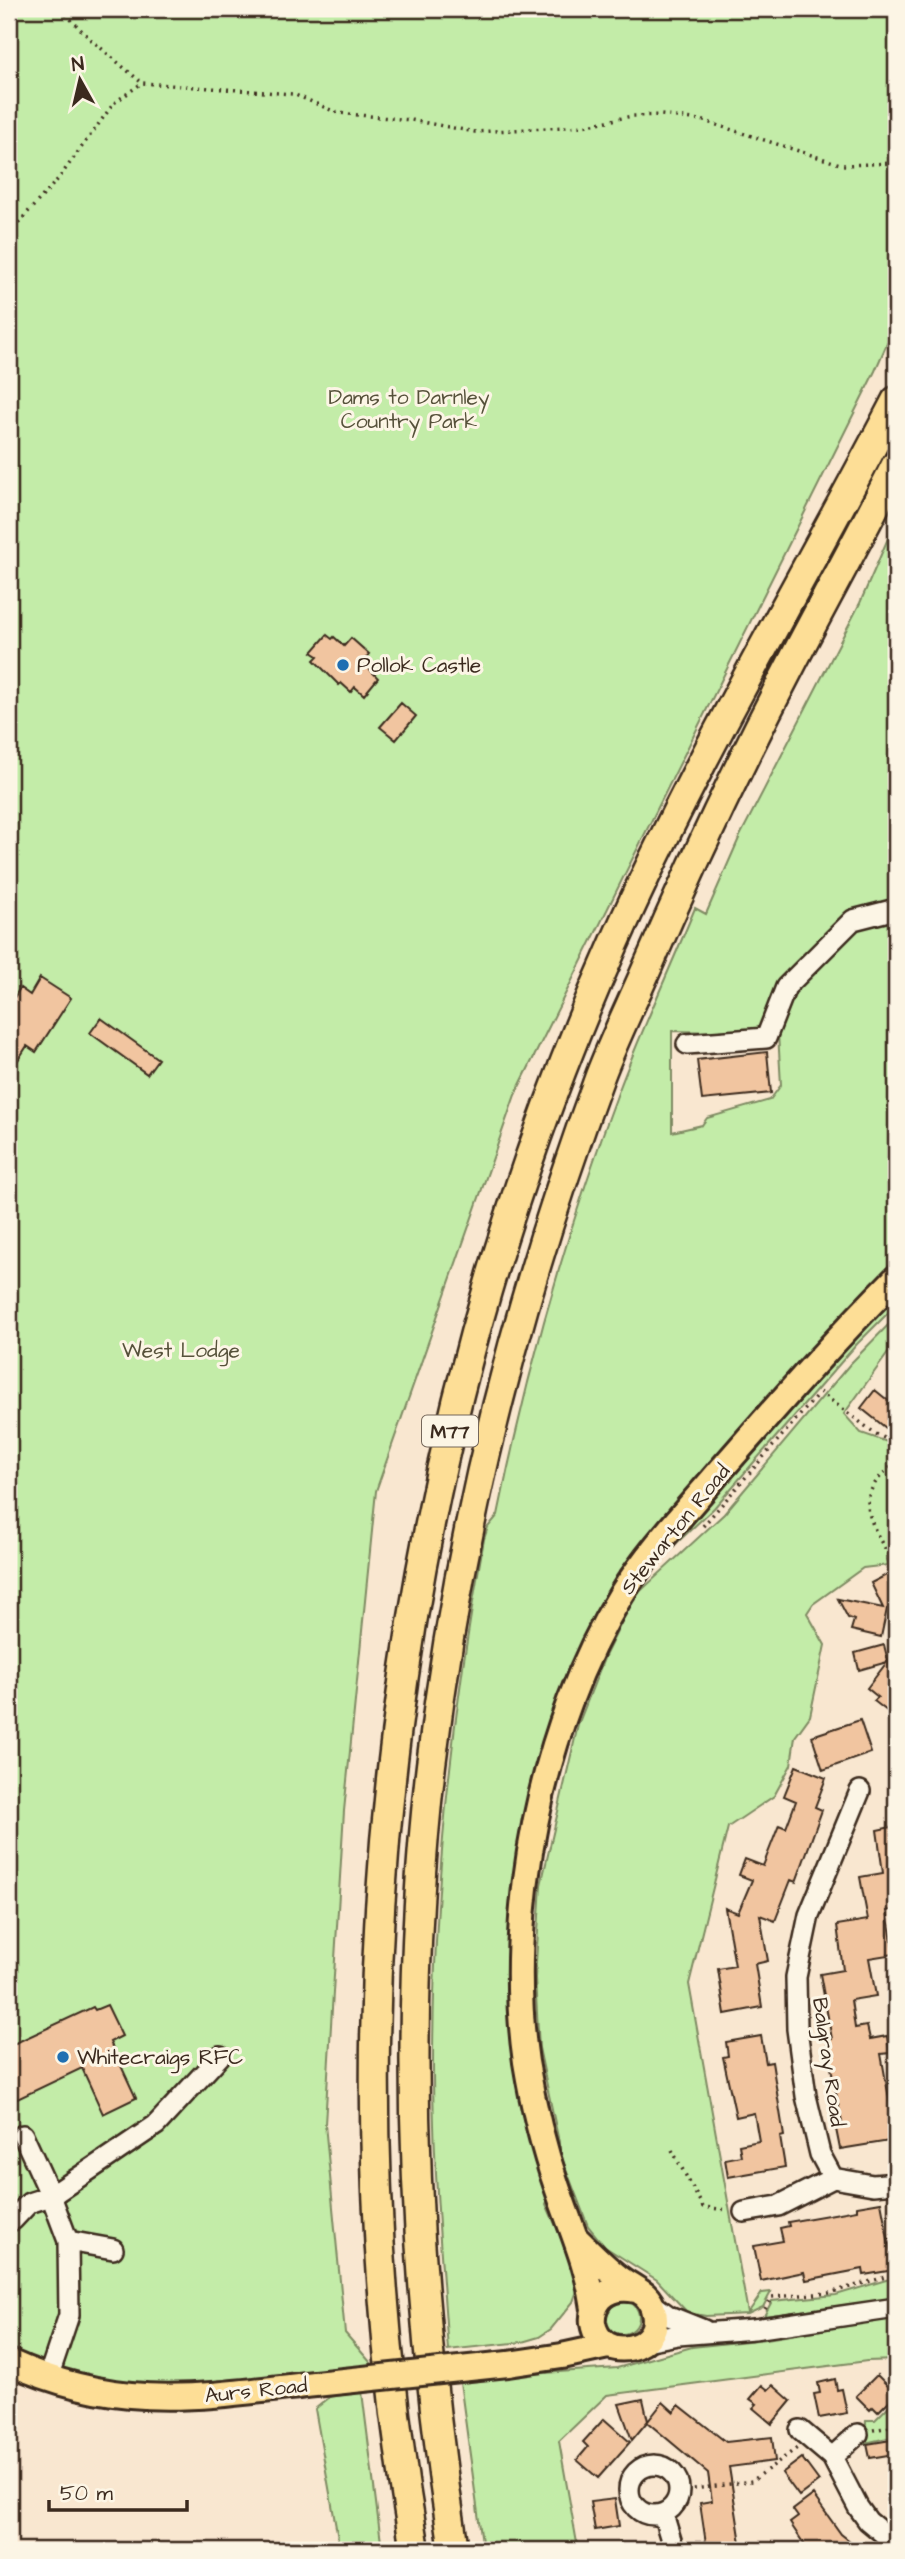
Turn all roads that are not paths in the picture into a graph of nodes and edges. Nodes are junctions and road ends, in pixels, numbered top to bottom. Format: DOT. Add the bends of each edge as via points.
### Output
graph roads {
  1 [pos="896,401"];
  2 [pos="896,466"];
  3 [pos="896,909"];
  4 [pos="687,1044"];
  5 [pos="896,1278"];
  6 [pos="860,1791"];
  7 [pos="220,2056"];
  8 [pos="23,2135"];
  9 [pos="833,2178"];
  10 [pos="896,2183"];
  11 [pos="51,2196"];
  12 [pos="744,2212"];
  13 [pos="13,2220"];
  14 [pos="578,2240"];
  15 [pos="68,2241"];
  16 [pos="113,2249"];
  17 [pos="643,2296"];
  18 [pos="896,2308"];
  19 [pos="593,2315"];
  20 [pos="715,2334"];
  21 [pos="646,2341"];
  22 [pos="608,2346"];
  23 [pos="9,2361"];
  24 [pos="508,2364"];
  25 [pos="48,2378"];
  26 [pos="805,2434"];
  27 [pos="858,2434"];
  28 [pos="832,2457"];
  29 [pos="663,2514"];
  30 [pos="896,2544"];
  31 [pos="415,2550"];
  32 [pos="454,2550"];
  33 [pos="674,2550"];
  1 -- 31 [label="highway, M77" via="727,715 614,945 551,1100 509,1220 454,1413 398,1710 378,1933 375,2078 381,2245 393,2399"];
  2 -- 32 [label="highway, M77" via="719,811 602,1070 523,1308 470,1522 431,1769 415,2045 423,2286"];
  3 -- 4 [label="street" via="853,920 786,987 766,1038"];
  5 -- 14 [label="main road, Stewarton Road" via="807,1371 643,1564 621,1595 588,1659 555,1746 527,1874 520,1975 526,2062 537,2120"];
  6 -- 9 [label="street, Balgray Road" via="809,1915 796,1978 806,2096 820,2154"];
  7 -- 11 [label="street" via="156,2125"];
  8 -- 11 [label="street"];
  9 -- 10 [label="street" via="873,2185"];
  9 -- 12 [label="street" via="778,2206"];
  11 -- 13 [label="street" via="29,2203"];
  11 -- 15 [label="street"];
  14 -- 17 [label="main road, Stewarton Road"];
  14 -- 19 [label="main road, Stewarton Road" via="591,2285"];
  15 -- 16 [label="street"];
  15 -- 25 [label="street" via="69,2315"];
  17 -- 19 [label="main road" via="615,2289 599,2300"];
  17 -- 20 [label="street" via="681,2322"];
  17 -- 21 [label="main road" via="655,2323"];
  18 -- 20 [label="street"];
  19 -- 22 [label="main road" via="600,2339"];
  19 -- 24 [label="main road, Aurs Road" via="580,2331 546,2352"];
  20 -- 21 [label="street"];
  21 -- 22 [label="main road" via="628,2350"];
  22 -- 24 [label="main road, Aurs Road"];
  23 -- 25 [label="main road, Aurs Road"];
  24 -- 25 [label="main road, Aurs Road, bridge" via="187,2397 101,2392"];
  26 -- 28 [label="street"];
  27 -- 28 [label="street"];
  28 -- 30 [label="street" via="867,2521"];
  29 -- 29 [label="street" via="677,2502 679,2481 668,2468 651,2464 636,2472 629,2496 636,2507 652,2515"];
  29 -- 33 [label="street"];
}
